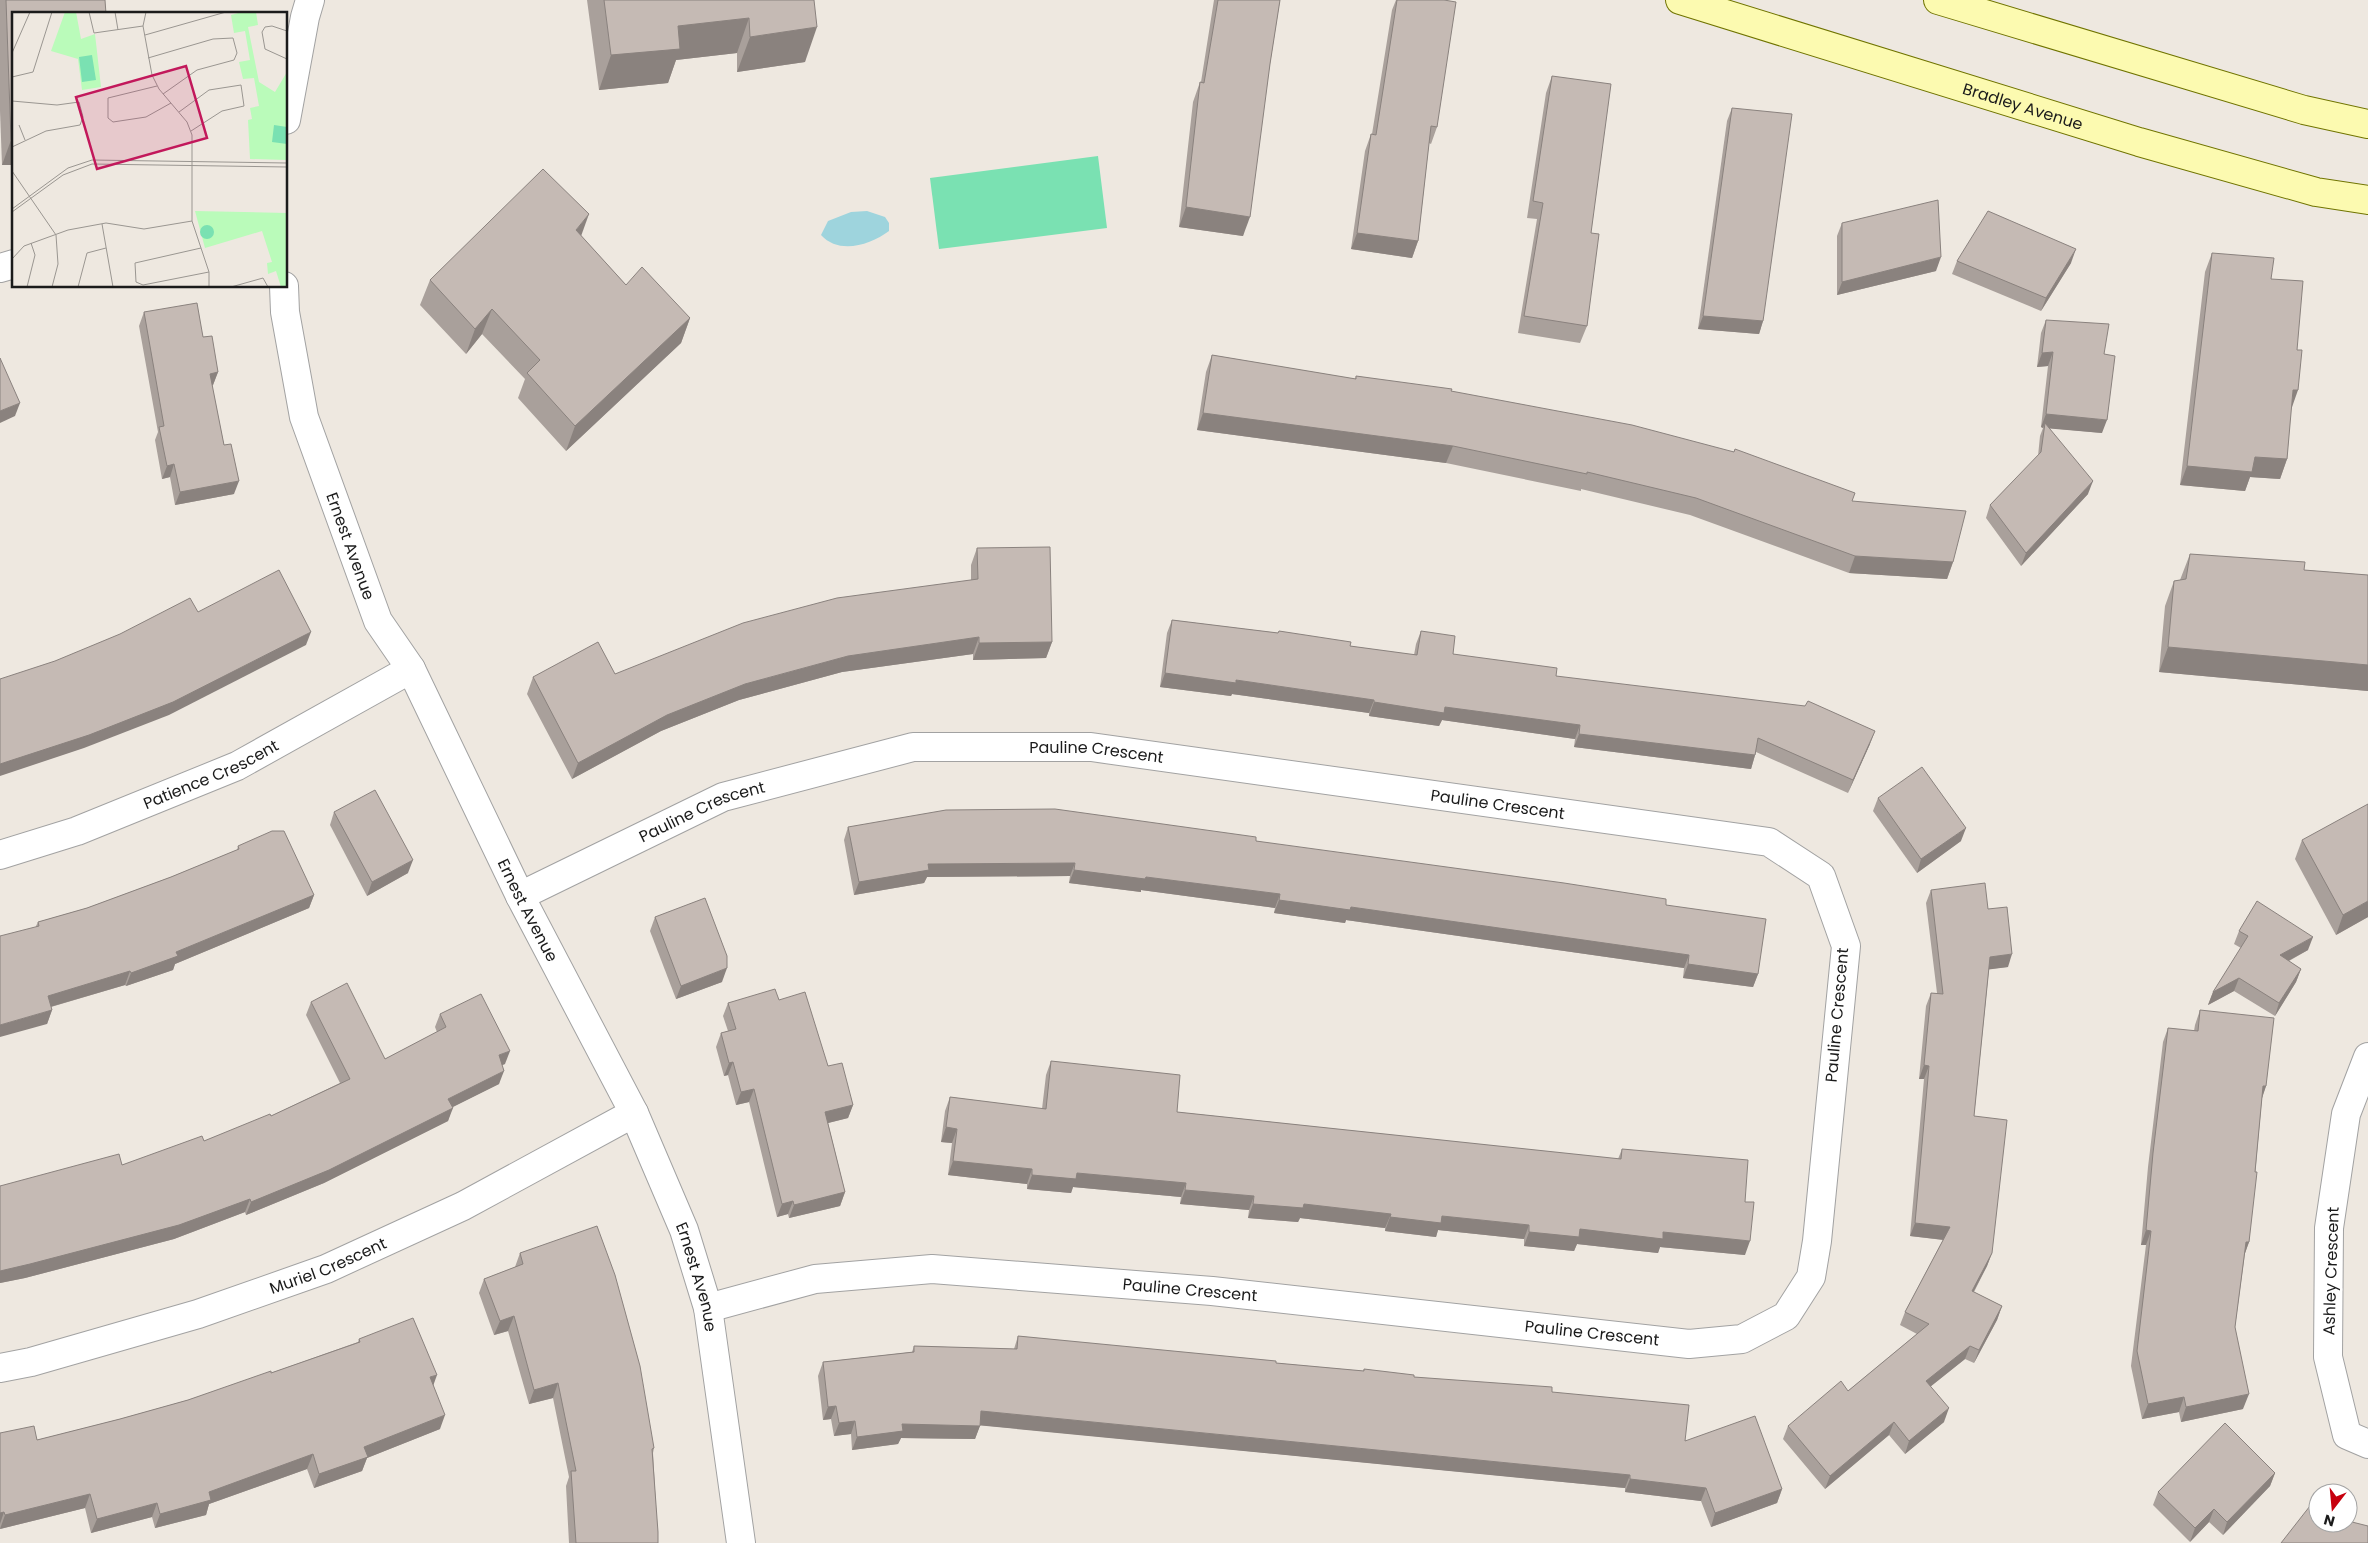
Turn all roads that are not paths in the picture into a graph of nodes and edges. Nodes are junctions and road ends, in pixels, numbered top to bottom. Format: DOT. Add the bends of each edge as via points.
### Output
graph roads {
  1 [pos="310,0"];
  2 [pos="1680,0"];
  3 [pos="1938,0"];
  4 [pos="288,109"];
  5 [pos="2368,124"];
  6 [pos="2368,200"];
  7 [pos="284,288"];
  8 [pos="411,669"];
  9 [pos="0,855"];
  10 [pos="520,896"];
  11 [pos="2368,1056"];
  12 [pos="634,1113"];
  13 [pos="708,1308"];
  14 [pos="0,1368"];
  15 [pos="2368,1444"];
  16 [pos="741,1543"];
  1 -- 4 [label="street"];
  2 -- 6 [label="main road, Bradley Avenue" via="2148,144 2316,192"];
  3 -- 5 [label="main road" via="2304,110"];
  7 -- 8 [label="street, Ernest Avenue" via="284,312 304,418 378,621"];
  8 -- 9 [label="street, Patience Crescent" via="237,766 77,831"];
  8 -- 10 [label="street, Ernest Avenue"];
  10 -- 12 [label="street, Ernest Avenue"];
  10 -- 13 [label="street, Pauline Crescent" via="723,797 913,747 1091,747 1769,842 1822,876 1846,946 1811,1277 1786,1316 1742,1339 1689,1344 1212,1291 932,1269 815,1279"];
  11 -- 15 [label="street, Ashley Crescent" via="2346,1114 2329,1228 2328,1358 2347,1435"];
  12 -- 13 [label="street, Ernest Avenue" via="684,1230"];
  12 -- 14 [label="street, Muriel Crescent" via="463,1206 326,1269 198,1314"];
  13 -- 16 [label="street, Ernest Avenue"];
}
